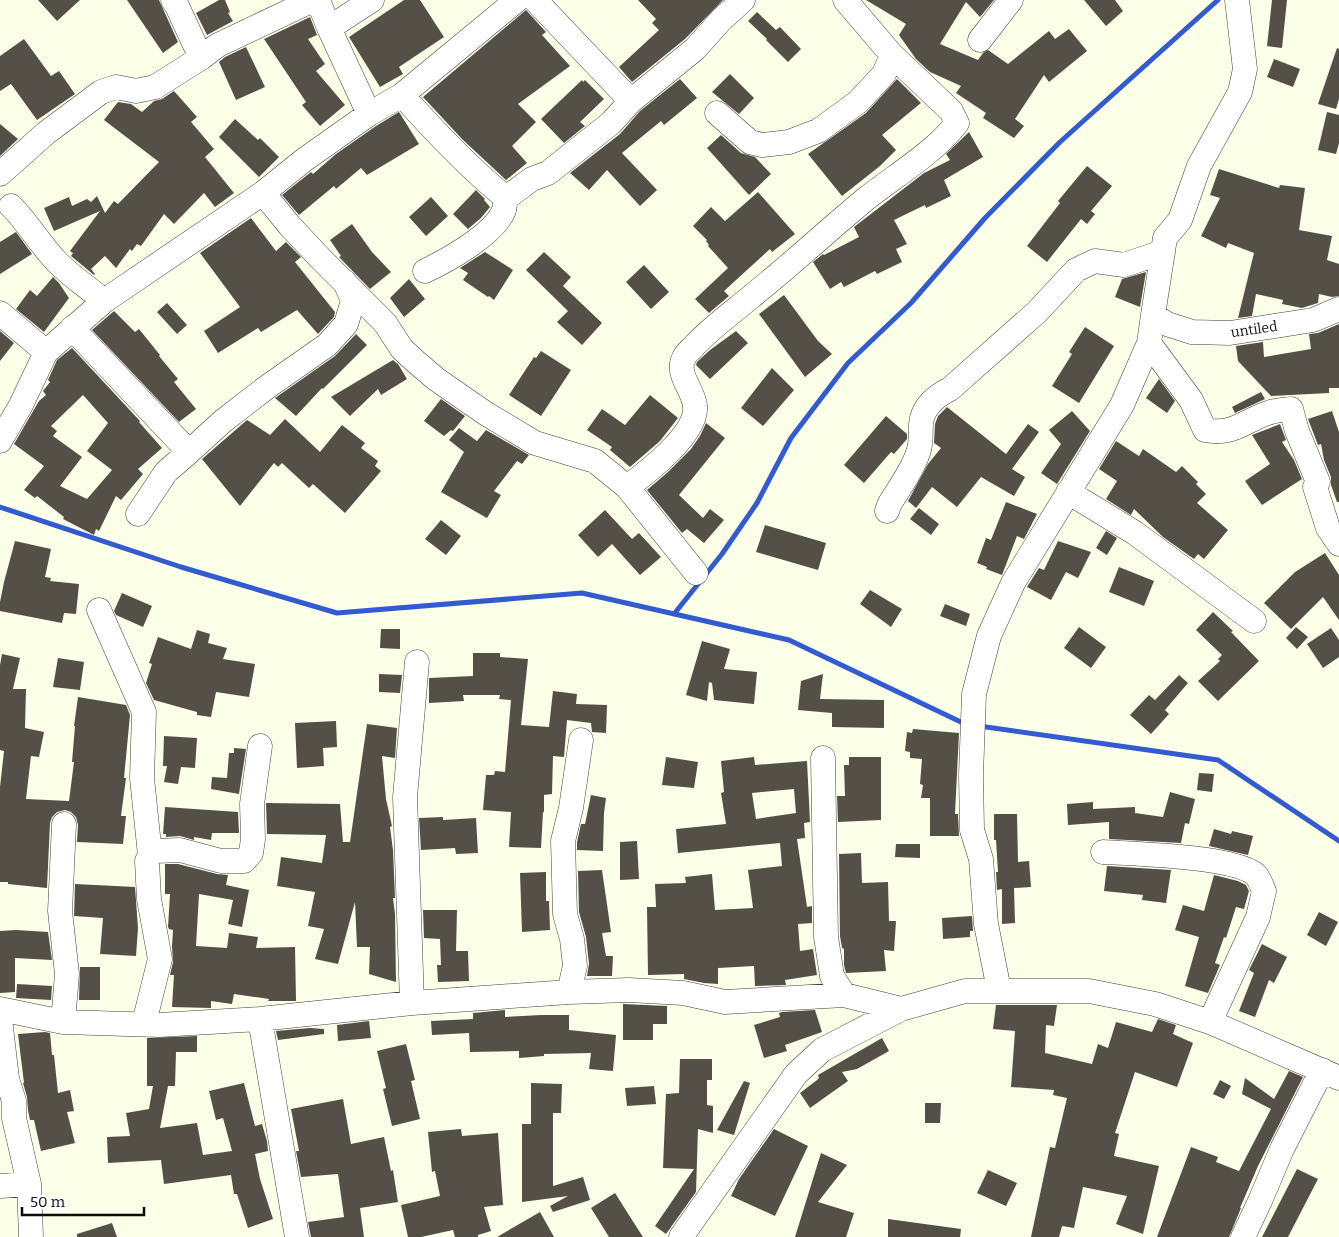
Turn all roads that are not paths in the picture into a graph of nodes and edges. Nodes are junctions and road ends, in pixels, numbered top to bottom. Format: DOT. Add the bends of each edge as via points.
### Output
graph roads {
  1 [pos="173,0"];
  2 [pos="314,0"];
  3 [pos="318,0"];
  4 [pos="372,0"];
  5 [pos="517,0"];
  6 [pos="535,0"];
  7 [pos="743,0"];
  8 [pos="845,0"];
  9 [pos="1011,0"];
  10 [pos="1237,0"];
  11 [pos="329,28"];
  12 [pos="980,40"];
  13 [pos="892,55"];
  14 [pos="202,58"];
  15 [pos="402,95"];
  16 [pos="631,101"];
  17 [pos="717,113"];
  18 [pos="369,114"];
  19 [pos="0,174"];
  20 [pos="263,193"];
  21 [pos="506,198"];
  22 [pos="11,206"];
  23 [pos="1163,252"];
  24 [pos="425,271"];
  25 [pos="345,282"];
  26 [pos="104,301"];
  27 [pos="1339,309"];
  28 [pos="0,313"];
  29 [pos="1160,320"];
  30 [pos="72,328"];
  31 [pos="1148,343"];
  32 [pos="46,352"];
  33 [pos="0,441"];
  34 [pos="189,452"];
  35 [pos="627,487"];
  36 [pos="1068,492"];
  37 [pos="887,511"];
  38 [pos="138,514"];
  39 [pos="1339,544"];
  40 [pos="696,573"];
  41 [pos="98,610"];
  42 [pos="1254,622"];
  43 [pos="417,662"];
  44 [pos="581,740"];
  45 [pos="260,746"];
  46 [pos="823,758"];
  47 [pos="64,824"];
  48 [pos="1103,852"];
  49 [pos="150,855"];
  50 [pos="999,990"];
  51 [pos="569,992"];
  52 [pos="844,995"];
  53 [pos="412,1003"];
  54 [pos="0,1009"];
  55 [pos="901,1009"];
  56 [pos="0,1019"];
  57 [pos="260,1019"];
  58 [pos="63,1022"];
  59 [pos="1210,1022"];
  60 [pos="148,1024"];
  61 [pos="1330,1074"];
  62 [pos="29,1184"];
  63 [pos="0,1186"];
  64 [pos="32,1237"];
  65 [pos="296,1237"];
  66 [pos="681,1237"];
  67 [pos="1243,1237"];
  1 -- 14 [label="street"];
  2 -- 14 [label="street" via="218,45"];
  3 -- 11 [label="street"];
  4 -- 11 [label="street"];
  5 -- 15 [label="street"];
  6 -- 16 [label="street"];
  7 -- 16 [label="street" via="695,49"];
  8 -- 13 [label="street"];
  9 -- 12 [label="street"];
  10 -- 23 [label="street" via="1245,70 1240,92 1199,166 1180,220 1165,238"];
  11 -- 18 [label="street"];
  13 -- 17 [label="street" via="884,74 858,102 818,131 789,142 762,145 750,142"];
  13 -- 35 [label="street" via="951,111 957,123 933,148 895,175 715,326 684,357 682,370 696,411 689,430 667,454"];
  14 -- 19 [label="street" via="156,87 136,91 116,87 101,92 46,133"];
  15 -- 18 [label="street"];
  15 -- 21 [label="street" via="451,149"];
  16 -- 21 [label="street" via="611,124 548,173 532,179"];
  18 -- 20 [label="street"];
  20 -- 25 [label="street" via="290,226"];
  20 -- 26 [label="street"];
  21 -- 24 [label="street" via="504,210 492,227 452,258"];
  22 -- 26 [label="street" via="59,264"];
  23 -- 29 [label="street"];
  23 -- 37 [label="street" via="1124,265 1095,261 1076,270 1037,312 950,389 938,395 921,419 922,441 918,454"];
  25 -- 34 [label="street" via="353,301 346,324 327,345 223,421"];
  25 -- 35 [label="street" via="385,322 402,349 436,379 535,443 594,461"];
  26 -- 30 [label="street"];
  27 -- 29 [label="street, untiled" via="1313,320 1230,333 1192,332"];
  28 -- 32 [label="street"];
  29 -- 31 [label="street"];
  30 -- 32 [label="street"];
  30 -- 34 [label="street"];
  31 -- 36 [label="street" via="1122,405"];
  31 -- 39 [label="street" via="1191,400 1206,430 1236,429 1270,412 1291,409 1318,482 1315,488 1328,528"];
  32 -- 33 [label="street" via="21,406"];
  34 -- 38 [label="street" via="166,472"];
  35 -- 40 [label="street"];
  36 -- 42 [label="street" via="1135,533"];
  36 -- 50 [label="street" via="1013,583 989,636 974,694 972,830 981,859 986,924"];
  41 -- 49 [label="street" via="144,712 142,778"];
  43 -- 53 [label="street" via="405,797"];
  44 -- 51 [label="street" via="563,841 565,914 576,966"];
  45 -- 49 [label="street" via="252,804 253,839 251,853 244,860 221,861 180,850 156,851"];
  46 -- 52 [label="street" via="826,937 832,976"];
  47 -- 58 [label="street" via="60,911 67,974"];
  48 -- 59 [label="street" via="1220,862 1257,875 1264,891 1258,917"];
  49 -- 60 [label="street" via="147,861 149,899 160,960 146,1015"];
  50 -- 55 [label="street" via="965,991"];
  50 -- 59 [label="street" via="1090,991 1155,1004"];
  51 -- 52 [label="street" via="629,990 683,993 725,1002"];
  51 -- 53 [label="street"];
  52 -- 55 [label="street"];
  53 -- 57 [label="street"];
  54 -- 58 [label="street"];
  55 -- 66 [label="street" via="822,1050 796,1074"];
  56 -- 62 [label="street" via="7,1079"];
  57 -- 60 [label="street"];
  57 -- 65 [label="street"];
  58 -- 60 [label="street"];
  59 -- 61 [label="street"];
  61 -- 67 [label="street" via="1282,1149"];
  62 -- 63 [label="street"];
  62 -- 64 [label="street"];
}
